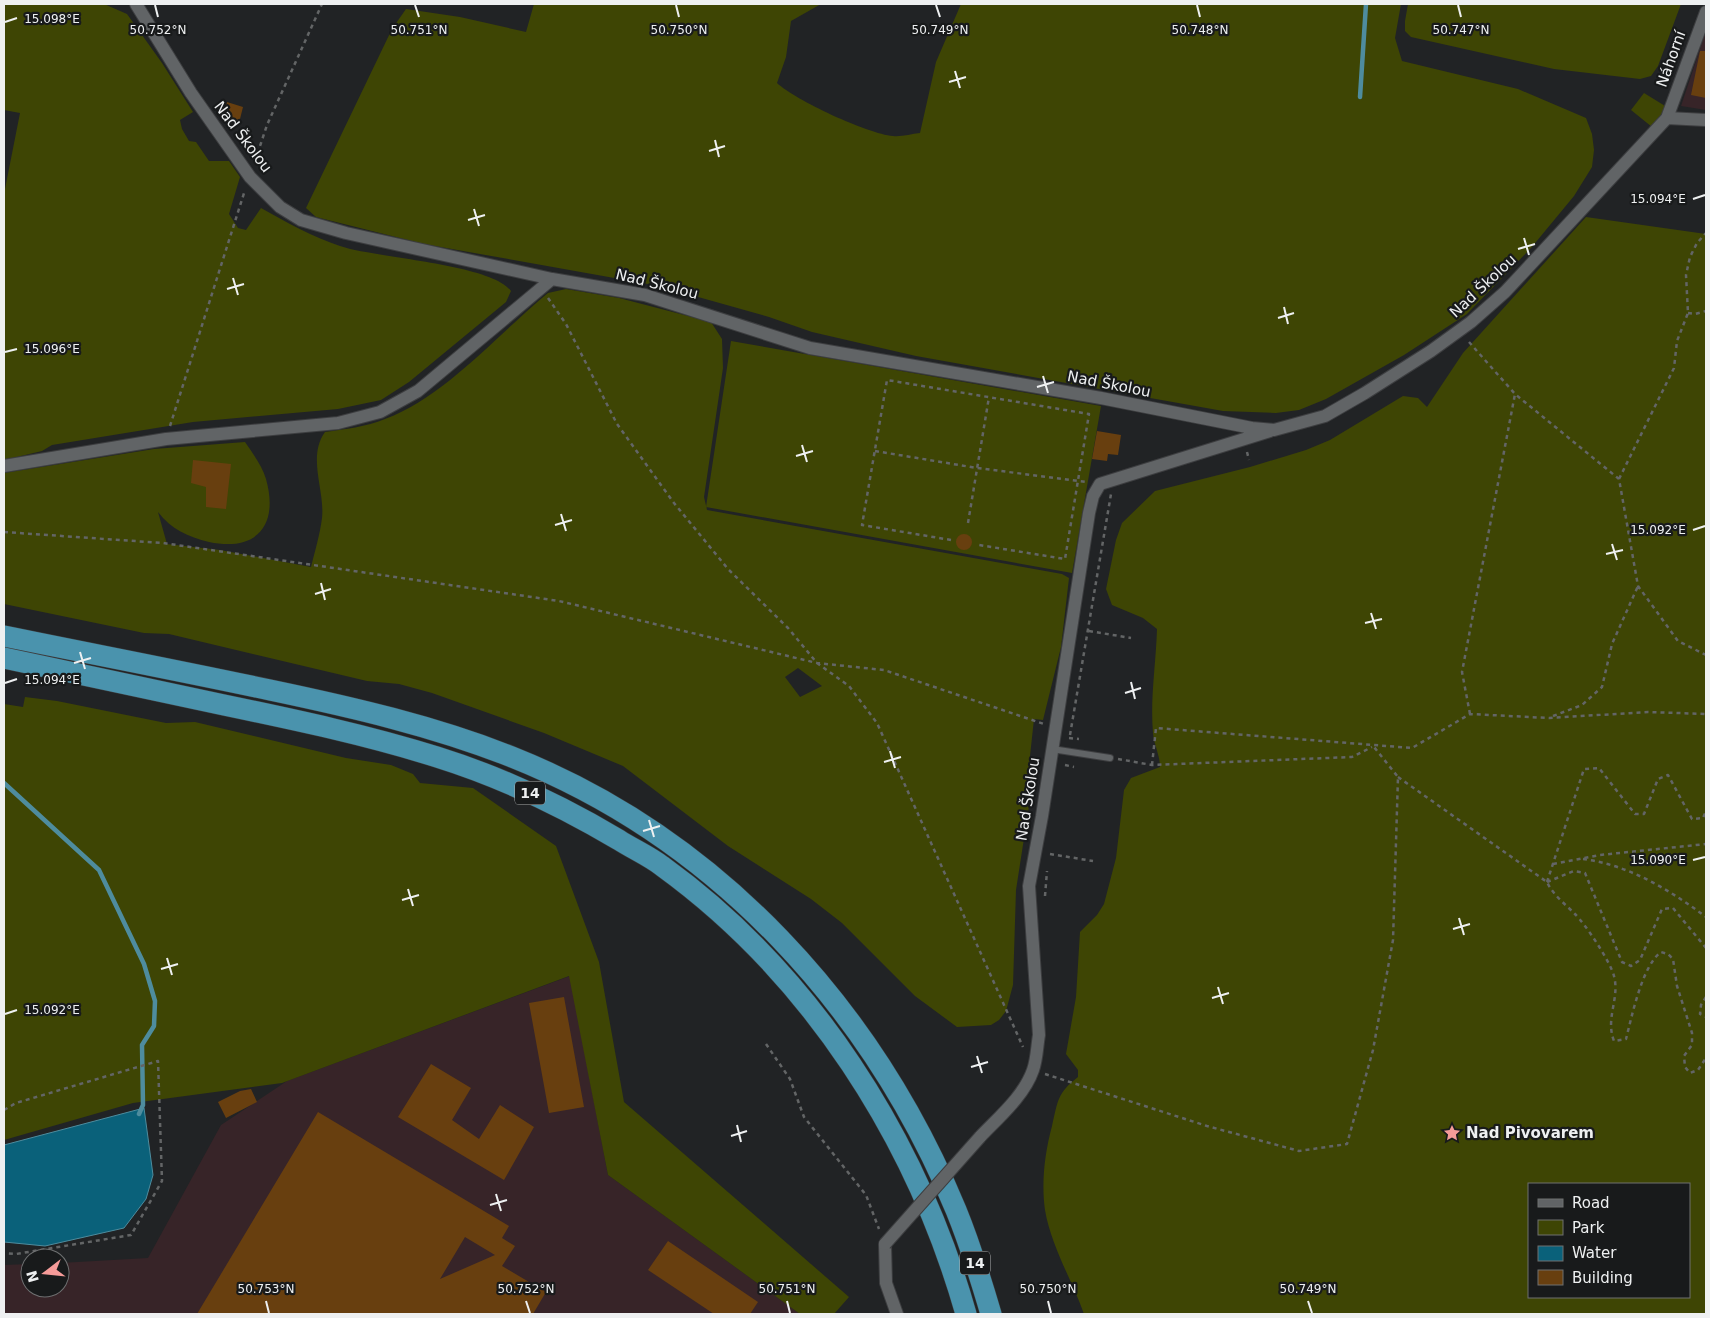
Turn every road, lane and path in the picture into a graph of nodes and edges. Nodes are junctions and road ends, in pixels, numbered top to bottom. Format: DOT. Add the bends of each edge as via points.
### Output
graph roads {
  1 [pos="136,4"];
  2 [pos="322,4"];
  3 [pos="1706,12"];
  4 [pos="1667,118"];
  5 [pos="1706,120"];
  6 [pos="250,177"];
  7 [pos="1706,233"];
  8 [pos="552,279"];
  9 [pos="540,287"];
  10 [pos="1706,311"];
  11 [pos="1688,313"];
  12 [pos="1469,342"];
  13 [pos="1515,394"];
  14 [pos="989,397"];
  15 [pos="1274,430"];
  16 [pos="166,439"];
  17 [pos="875,451"];
  18 [pos="4,466"];
  19 [pos="977,468"];
  20 [pos="1619,479"];
  21 [pos="1077,481"];
  22 [pos="1088,483"];
  23 [pos="1115,488"];
  24 [pos="968,523"];
  25 [pos="4,532"];
  26 [pos="950,540"];
  27 [pos="980,545"];
  28 [pos="1638,586"];
  29 [pos="1089,631"];
  30 [pos="4,636"];
  31 [pos="1131,638"];
  32 [pos="1706,655"];
  33 [pos="4,658"];
  34 [pos="817,663"];
  35 [pos="1470,714"];
  36 [pos="1706,714"];
  37 [pos="1550,718"];
  38 [pos="1055,728"];
  39 [pos="1070,738"];
  40 [pos="1078,739"];
  41 [pos="1374,747"];
  42 [pos="1052,749"];
  43 [pos="1067,751"];
  44 [pos="1110,758"];
  45 [pos="1152,765"];
  46 [pos="1074,767"];
  47 [pos="1398,777"];
  48 [pos="1706,811"];
  49 [pos="1706,844"];
  50 [pos="1579,858"];
  51 [pos="1093,861"];
  52 [pos="1049,862"];
  53 [pos="1553,864"];
  54 [pos="1047,870"];
  55 [pos="1547,882"];
  56 [pos="1045,901"];
  57 [pos="1706,917"];
  58 [pos="1706,948"];
  59 [pos="1706,997"];
  60 [pos="1706,1017"];
  61 [pos="766,1044"];
  62 [pos="1706,1058"];
  63 [pos="1033,1070"];
  64 [pos="4,1110"];
  65 [pos="885,1244"];
  66 [pos="4,1253"];
  67 [pos="897,1314"];
  68 [pos="966,1314"];
  69 [pos="991,1314"];
  1 -- 6 [label="street, Nad Školou" via="191,93"];
  2 -- 6 [label="path" via="267,125"];
  3 -- 4 [label="street, Náhorní"];
  4 -- 5 [label="street"];
  4 -- 15 [label="street, Nad Školou" via="1505,292 1471,322 1333,411"];
  6 -- 8 [label="street, Nad Školou" via="280,207 301,220"];
  6 -- 16 [label="path"];
  7 -- 11 [label="path" via="1690,256 1686,275"];
  8 -- 9 [label="street"];
  8 -- 15 [label="street, Nad Školou" via="645,294 810,348"];
  9 -- 16 [label="street" via="418,391 380,412 338,423"];
  9 -- 34 [label="path" via="566,324 617,424 674,503 728,569 788,628"];
  10 -- 11 [label="path"];
  11 -- 20 [label="path" via="1677,341 1674,368"];
  12 -- 13 [label="path"];
  13 -- 20 [label="path"];
  13 -- 35 [label="path" via="1462,672"];
  14 -- 17 [label="path" via="887,380"];
  14 -- 19 [label="path"];
  14 -- 21 [label="path" via="1089,414"];
  15 -- 38 [label="street, Nad Školou" via="1100,484 1089,513"];
  16 -- 18 [label="street"];
  17 -- 19 [label="path"];
  17 -- 26 [label="path" via="862,525"];
  19 -- 21 [label="path"];
  19 -- 24 [label="path"];
  20 -- 28 [label="path"];
  21 -- 22 [label="path"];
  21 -- 27 [label="path" via="1065,559"];
  23 -- 29 [label="path" via="1110,500"];
  25 -- 34 [label="path" via="163,543 559,601"];
  28 -- 32 [label="path" via="1678,641"];
  28 -- 37 [label="path" via="1612,644 1602,687 1582,705"];
  29 -- 31 [label="path"];
  29 -- 39 [label="path"];
  30 -- 69 [label="highway, 14" via="349,707 430,729 513,757 650,828 714,878 771,929 851,1020 893,1084 928,1149 957,1212"];
  33 -- 68 [label="highway, 14" via="344,730 440,758 507,782 575,814 661,865 753,945 808,1004 852,1066 888,1123 938,1229"];
  34 -- 38 [label="path" via="884,670"];
  34 -- 63 [label="path" via="849,686 877,722"];
  35 -- 37 [label="path"];
  35 -- 41 [label="path" via="1412,748"];
  36 -- 37 [label="path" via="1648,712"];
  38 -- 42 [label="street, Nad Školou"];
  39 -- 40 [label="path"];
  39 -- 43 [label="path"];
  41 -- 45 [label="path" via="1352,758"];
  41 -- 45 [label="path" via="1156,728"];
  41 -- 47 [label="path"];
  42 -- 43 [label="lane"];
  42 -- 63 [label="street, Nad Školou" via="1029,886 1039,1035"];
  43 -- 44 [label="lane"];
  43 -- 46 [label="path" via="1065,765"];
  44 -- 45 [label="path"];
  47 -- 55 [label="path"];
  47 -- 63 [label="path" via="1393,940 1373,1050 1347,1144 1299,1151 1145,1107"];
  48 -- 53 [label="path" via="1703,818 1692,818 1668,775 1658,779 1644,814 1635,814 1599,768 1584,769"];
  49 -- 50 [label="path"];
  50 -- 53 [label="path"];
  50 -- 57 [label="path" via="1600,861 1659,885"];
  51 -- 52 [label="path" via="1050,854"];
  53 -- 55 [label="path"];
  54 -- 56 [label="path"];
  55 -- 58 [label="path" via="1574,870 1585,873 1622,962 1630,966 1640,960 1662,909 1673,908"];
  55 -- 62 [label="path" via="1594,939 1614,976 1609,1028 1614,1041 1626,1039 1653,958 1661,952 1673,959 1677,986 1692,1033 1692,1046 1684,1056 1685,1067 1690,1072 1698,1070"];
  59 -- 60 [label="path" via="1700,1014"];
  61 -- 65 [label="path" via="790,1079 804,1116 866,1195"];
  63 -- 65 [label="street, Nad Školou, bridge" via="1017,1096"];
  64 -- 66 [label="path" via="16,1103 158,1061 162,1181 131,1235 16,1254"];
  65 -- 67 [label="street" via="886,1283"];
}
